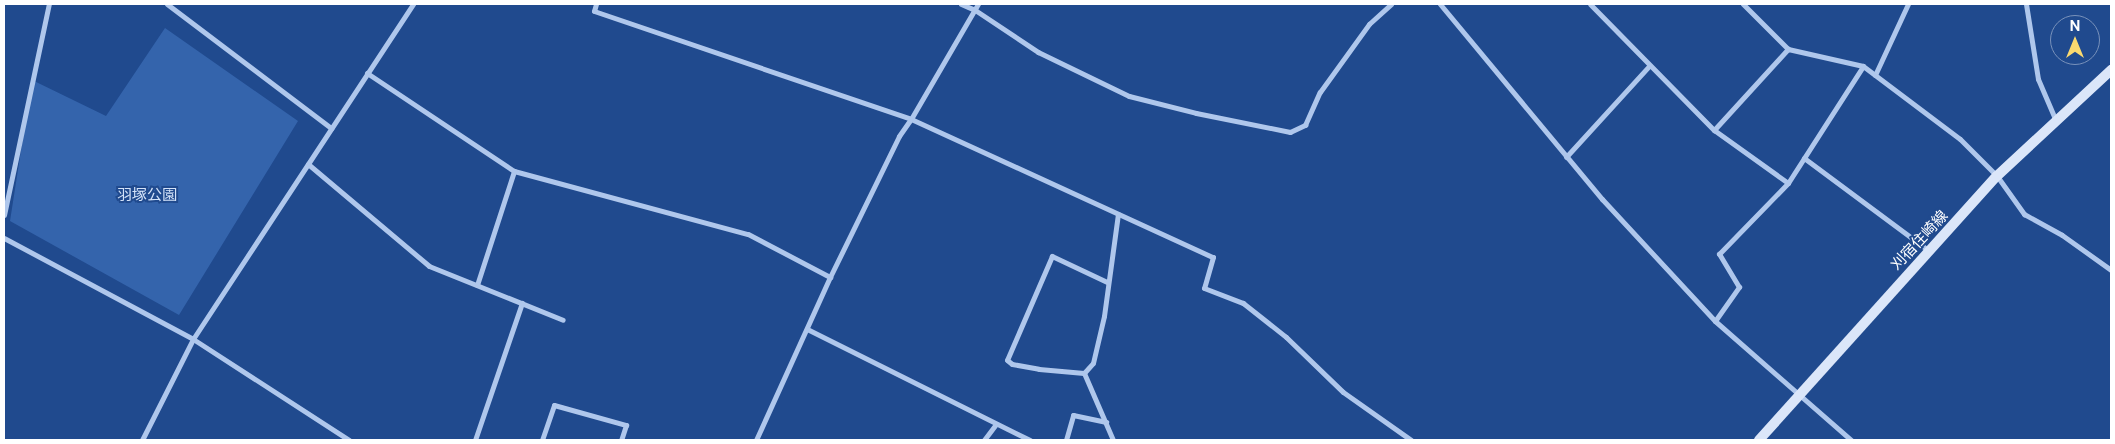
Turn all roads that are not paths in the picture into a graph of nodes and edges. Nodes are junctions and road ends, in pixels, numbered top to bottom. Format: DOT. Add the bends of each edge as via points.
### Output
graph roads {
  1 [pos="49,4"];
  2 [pos="167,4"];
  3 [pos="413,4"];
  4 [pos="596,4"];
  5 [pos="961,4"];
  6 [pos="978,4"];
  7 [pos="1391,4"];
  8 [pos="1440,4"];
  9 [pos="1590,4"];
  10 [pos="1743,4"];
  11 [pos="1908,4"];
  12 [pos="2026,4"];
  13 [pos="975,10"];
  14 [pos="1788,49"];
  15 [pos="1650,66"];
  16 [pos="1863,66"];
  17 [pos="2111,70"];
  18 [pos="367,73"];
  19 [pos="1875,75"];
  20 [pos="911,119"];
  21 [pos="2056,121"];
  22 [pos="331,128"];
  23 [pos="1714,130"];
  24 [pos="1566,157"];
  25 [pos="1804,158"];
  26 [pos="308,164"];
  27 [pos="514,171"];
  28 [pos="1997,176"];
  29 [pos="1788,183"];
  30 [pos="1118,214"];
  31 [pos="4,215"];
  32 [pos="4,238"];
  33 [pos="1929,251"];
  34 [pos="2111,270"];
  35 [pos="830,277"];
  36 [pos="1107,282"];
  37 [pos="477,285"];
  38 [pos="522,303"];
  39 [pos="563,320"];
  40 [pos="1715,321"];
  41 [pos="807,329"];
  42 [pos="193,339"];
  43 [pos="1084,373"];
  44 [pos="1799,396"];
  45 [pos="1106,422"];
  46 [pos="996,424"];
  47 [pos="142,440"];
  48 [pos="349,440"];
  49 [pos="475,440"];
  50 [pos="542,440"];
  51 [pos="621,440"];
  52 [pos="756,440"];
  53 [pos="984,440"];
  54 [pos="1030,440"];
  55 [pos="1066,440"];
  56 [pos="1113,440"];
  57 [pos="1410,440"];
  58 [pos="1758,440"];
  59 [pos="1851,440"];
  1 -- 31 [label="street"];
  2 -- 22 [label="street"];
  3 -- 18 [label="street"];
  4 -- 20 [label="street" via="594,11"];
  5 -- 13 [label="street"];
  6 -- 13 [label="street"];
  7 -- 13 [label="street" via="1369,24 1320,92 1305,125 1290,132 1130,96 1038,52"];
  8 -- 24 [label="street"];
  9 -- 15 [label="street"];
  10 -- 14 [label="street"];
  11 -- 19 [label="street"];
  12 -- 21 [label="street" via="2038,80"];
  13 -- 20 [label="street"];
  14 -- 16 [label="street"];
  14 -- 23 [label="street"];
  15 -- 23 [label="street"];
  15 -- 24 [label="street"];
  16 -- 19 [label="street"];
  16 -- 25 [label="street"];
  17 -- 21 [label="main road, 刈宿住崎線"];
  18 -- 22 [label="street"];
  18 -- 27 [label="street"];
  19 -- 28 [label="street" via="1960,139"];
  20 -- 30 [label="street"];
  20 -- 35 [label="street" via="899,136"];
  21 -- 28 [label="main road, 刈宿住崎線"];
  22 -- 26 [label="street"];
  23 -- 29 [label="street"];
  24 -- 40 [label="street"];
  25 -- 29 [label="street"];
  25 -- 33 [label="street"];
  26 -- 37 [label="street" via="429,266"];
  26 -- 42 [label="street"];
  27 -- 35 [label="street" via="748,234"];
  27 -- 37 [label="street"];
  28 -- 33 [label="main road, 刈宿住崎線"];
  28 -- 34 [label="street" via="2024,214 2062,235"];
  29 -- 40 [label="street" via="1718,254 1740,287"];
  30 -- 36 [label="street"];
  30 -- 57 [label="street" via="1213,257 1204,288 1243,303 1286,337 1343,392"];
  32 -- 42 [label="street"];
  33 -- 44 [label="main road, 刈宿住崎線"];
  35 -- 41 [label="street"];
  36 -- 43 [label="street" via="1104,316 1093,363"];
  36 -- 43 [label="street" via="1052,256 1007,360 1039,369"];
  37 -- 38 [label="street"];
  38 -- 39 [label="street"];
  38 -- 49 [label="street"];
  40 -- 44 [label="street"];
  41 -- 46 [label="street"];
  41 -- 52 [label="street"];
  42 -- 47 [label="street"];
  42 -- 48 [label="street"];
  43 -- 45 [label="street"];
  44 -- 58 [label="main road, 刈宿住崎線"];
  44 -- 59 [label="street"];
  45 -- 55 [label="street" via="1073,415"];
  45 -- 56 [label="street"];
  46 -- 53 [label="street"];
  46 -- 54 [label="street"];
  50 -- 51 [label="street" via="554,405 626,425"];
}
